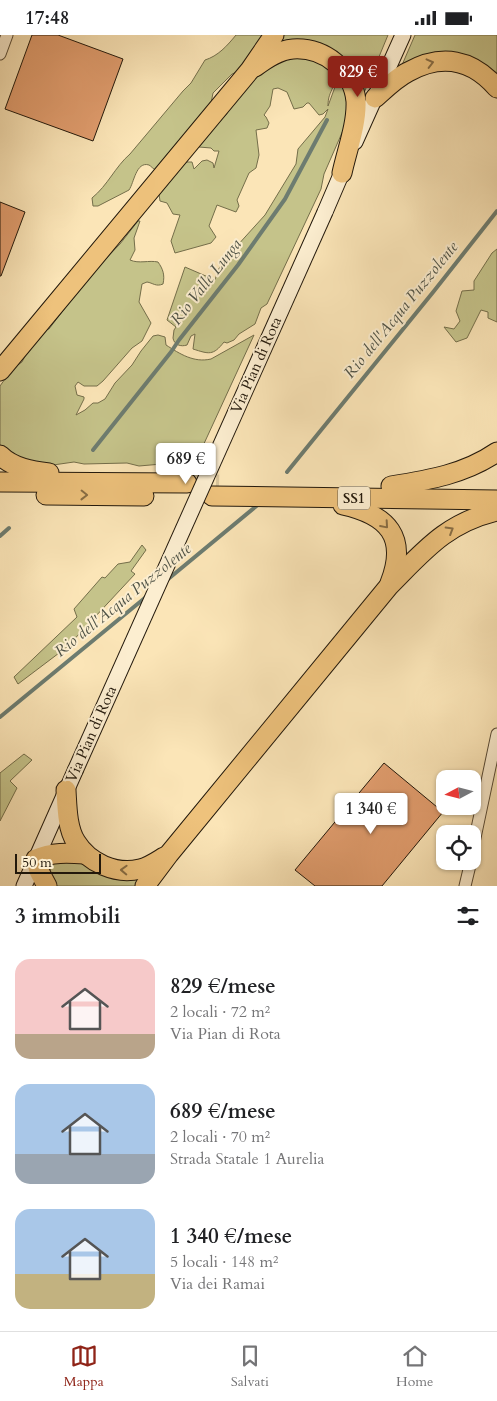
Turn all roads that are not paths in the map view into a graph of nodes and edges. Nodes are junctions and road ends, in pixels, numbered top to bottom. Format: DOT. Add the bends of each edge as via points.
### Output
graph roads {
  1 [pos="7,35"];
  2 [pos="274,35"];
  3 [pos="403,35"];
  4 [pos="0,54"];
  5 [pos="250,71"];
  6 [pos="497,88"];
  7 [pos="375,98"];
  8 [pos="342,173"];
  9 [pos="5,365"];
  10 [pos="0,376"];
  11 [pos="497,452"];
  12 [pos="0,455"];
  13 [pos="0,481"];
  14 [pos="150,483"];
  15 [pos="391,486"];
  16 [pos="497,487"];
  17 [pos="0,494"];
  18 [pos="291,497"];
  19 [pos="497,500"];
  20 [pos="497,511"];
  21 [pos="389,586"];
  22 [pos="497,734"];
  23 [pos="66,790"];
  24 [pos="478,825"];
  25 [pos="85,853"];
  26 [pos="169,854"];
  27 [pos="36,859"];
  28 [pos="469,870"];
  29 [pos="24,886"];
  30 [pos="48,886"];
  31 [pos="146,886"];
  32 [pos="466,886"];
  1 -- 4 [label="street"];
  2 -- 5 [label="highway"];
  3 -- 7 [label="main road, Via Pian di Rota"];
  5 -- 8 [label="highway" via="272,55 294,49 324,54 340,67 352,86 356,100 356,114"];
  5 -- 9 [label="highway"];
  7 -- 6 [label="highway, one-way" via="406,72 437,61 468,65"];
  7 -- 8 [label="main road, Via Pian di Rota"];
  8 -- 23 [label="main road, Via Pian di Rota, bridge"];
  9 -- 10 [label="highway"];
  11 -- 15 [label="highway" via="448,475"];
  12 -- 14 [label="highway" via="30,470 114,476"];
  13 -- 14 [label="highway"];
  17 -- 14 [label="highway, one-way" via="185,490"];
  15 -- 16 [label="highway, SS1"];
  15 -- 18 [label="highway, SS1" via="215,490"];
  18 -- 19 [label="highway, SS1"];
  18 -- 21 [label="highway, one-way" via="354,507 384,522 393,535 397,562"];
  21 -- 20 [label="highway, one-way" via="442,535 471,519"];
  21 -- 26 [label="highway"];
  22 -- 24 [label="street"];
  23 -- 25 [label="highway" via="71,829"];
  23 -- 27 [label="main road, Via Pian di Rota"];
  26 -- 25 [label="highway, one-way" via="151,865 128,871 110,868"];
  25 -- 27 [label="highway" via="56,853"];
  26 -- 31 [label="highway"];
  27 -- 29 [label="main road, Via Pian di Rota"];
  27 -- 30 [label="highway"];
  28 -- 32 [label="street"];
}
